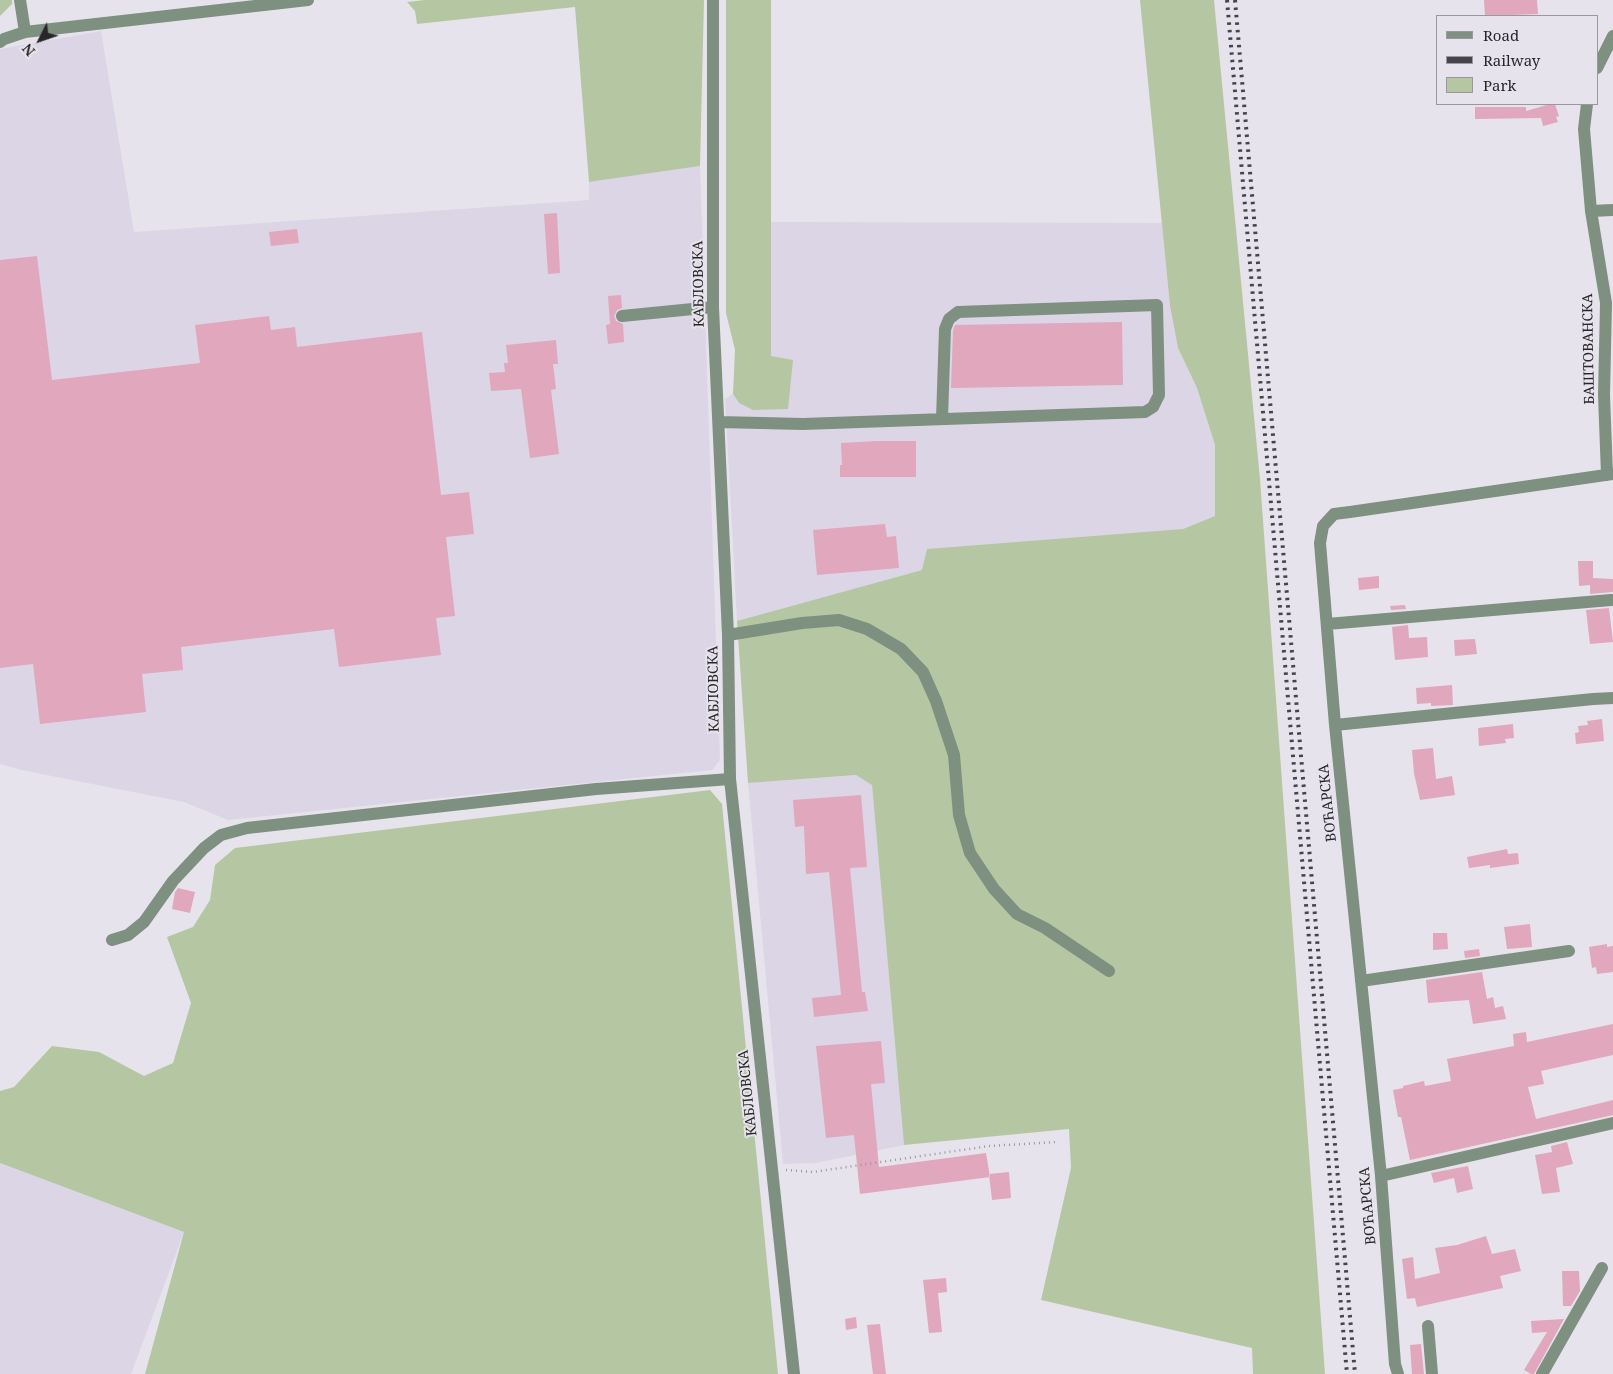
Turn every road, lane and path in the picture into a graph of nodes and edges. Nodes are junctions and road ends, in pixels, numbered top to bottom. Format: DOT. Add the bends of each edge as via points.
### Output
graph roads {
  1 [pos="20,0"];
  2 [pos="308,0"];
  3 [pos="713,0"];
  4 [pos="24,32"];
  5 [pos="1613,36"];
  6 [pos="0,42"];
  7 [pos="1598,66"];
  8 [pos="1587,105"];
  9 [pos="1613,210"];
  10 [pos="1591,211"];
  11 [pos="1609,303"];
  12 [pos="713,307"];
  13 [pos="622,316"];
  14 [pos="942,419"];
  15 [pos="719,422"];
  16 [pos="1610,475"];
  17 [pos="1611,600"];
  18 [pos="1327,624"];
  19 [pos="728,635"];
  20 [pos="1613,698"];
  21 [pos="1335,725"];
  22 [pos="730,779"];
  23 [pos="112,940"];
  24 [pos="1569,951"];
  25 [pos="1109,972"];
  26 [pos="1361,981"];
  27 [pos="1613,1123"];
  28 [pos="1058,1142"];
  29 [pos="771,1169"];
  30 [pos="1380,1176"];
  31 [pos="1602,1268"];
  32 [pos="1428,1326"];
  33 [pos="794,1374"];
  34 [pos="1398,1374"];
  35 [pos="1432,1374"];
  36 [pos="1542,1374"];
  1 -- 4 [label="street"];
  2 -- 4 [label="street"];
  3 -- 12 [label="street, КАБЛОВСКА"];
  4 -- 6 [label="street"];
  5 -- 7 [label="street"];
  8 -- 10 [label="street, БАШТОВАНСКА" via="1584,129"];
  9 -- 10 [label="street"];
  10 -- 11 [label="street, БАШТОВАНСКА"];
  11 -- 16 [label="street, БАШТОВАНСКА" via="1604,395"];
  12 -- 13 [label="street"];
  12 -- 15 [label="street, КАБЛОВСКА"];
  14 -- 14 [label="street" via="1145,412 1153,407 1159,395 1157,305 958,312 949,319 945,329"];
  14 -- 15 [label="street" via="803,424"];
  15 -- 19 [label="street, КАБЛОВСКА"];
  16 -- 18 [label="street, ВОЋАРСКА" via="1334,514 1323,526 1320,543"];
  17 -- 18 [label="street"];
  18 -- 21 [label="street, ВОЋАРСКА"];
  19 -- 22 [label="street, КАБЛОВСКА"];
  19 -- 25 [label="street" via="839,620 867,630 902,649 922,672 936,701 954,756 958,815 970,853 994,889 1017,914 1045,928"];
  20 -- 21 [label="street"];
  21 -- 26 [label="street, ВОЋАРСКА"];
  22 -- 23 [label="street" via="596,789 248,828 221,835 173,881 144,922 128,934"];
  22 -- 29 [label="street, КАБЛОВСКА"];
  24 -- 26 [label="street"];
  26 -- 30 [label="street, ВОЋАРСКА"];
  27 -- 30 [label="street"];
  28 -- 29 [label="path" via="989,1146 813,1172"];
  29 -- 33 [label="street, КАБЛОВСКА"];
  30 -- 34 [label="street, ВОЋАРСКА"];
  31 -- 36 [label="street"];
  32 -- 35 [label="street"];
}
